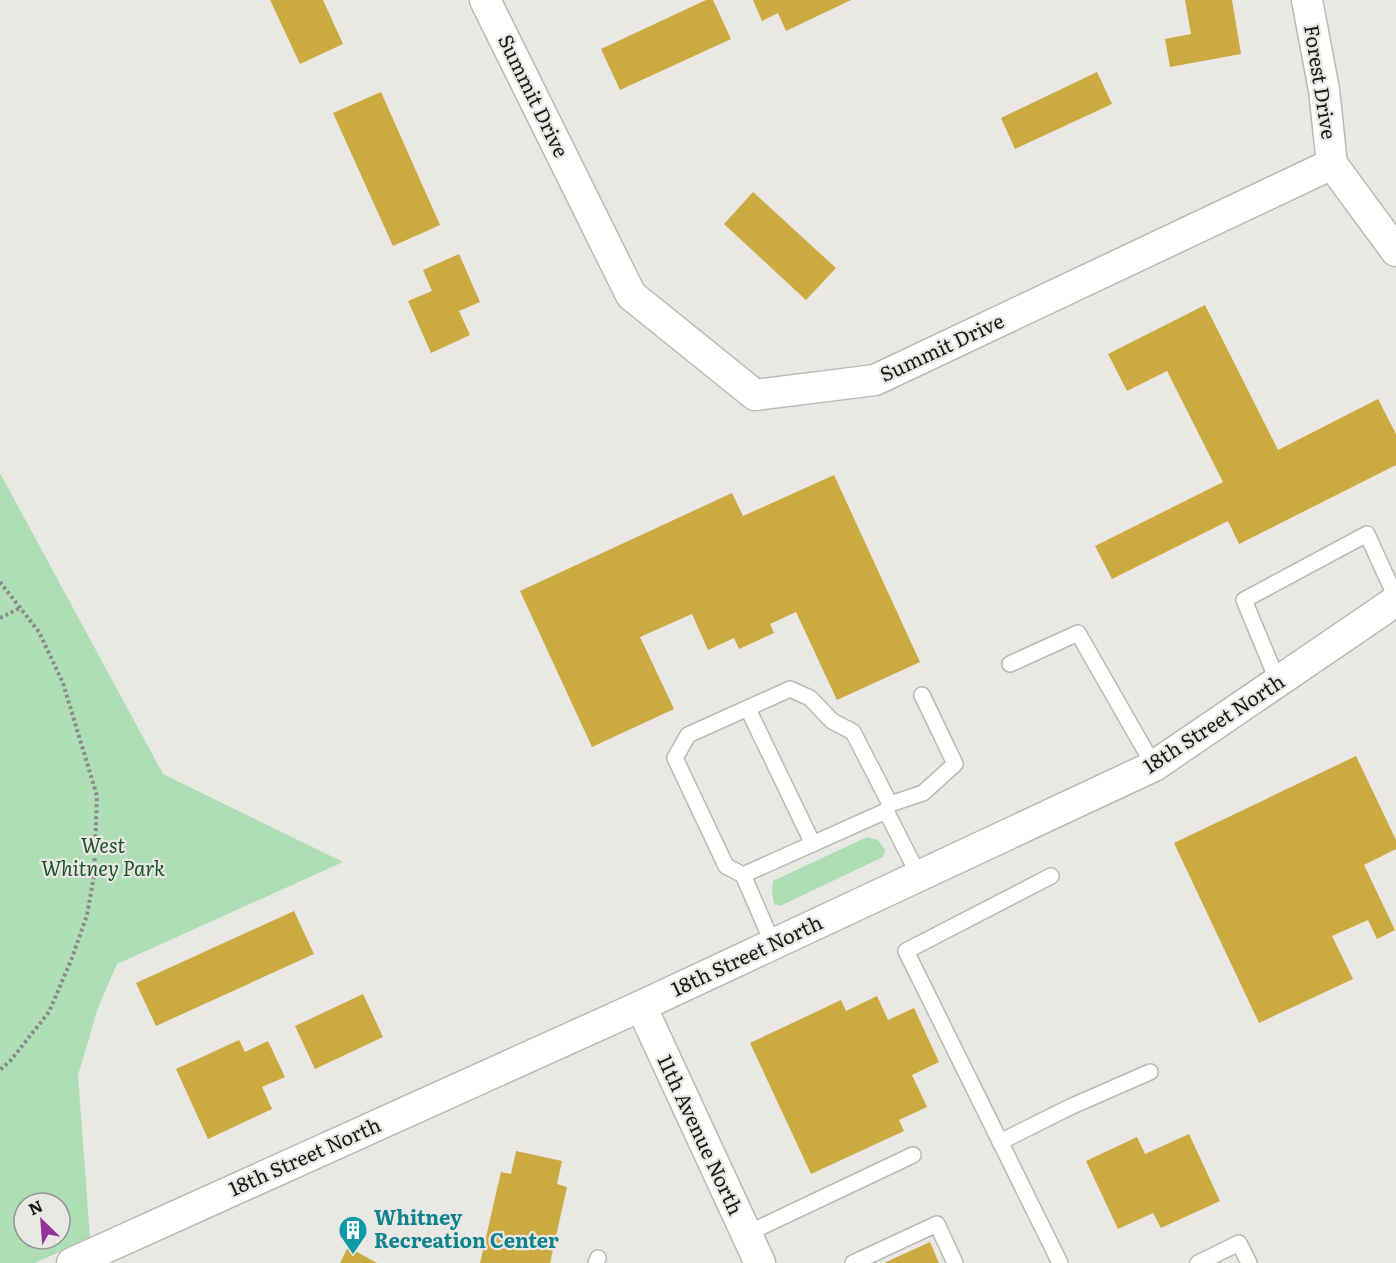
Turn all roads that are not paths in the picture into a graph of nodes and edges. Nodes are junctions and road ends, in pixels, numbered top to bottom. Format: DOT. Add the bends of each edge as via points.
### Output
graph roads {
  1 [pos="1307,0"];
  2 [pos="486,1"];
  3 [pos="1332,164"];
  4 [pos="1396,251"];
  5 [pos="1396,600"];
  6 [pos="1010,664"];
  7 [pos="1278,682"];
  8 [pos="922,695"];
  9 [pos="748,708"];
  10 [pos="1155,766"];
  11 [pos="888,807"];
  12 [pos="813,843"];
  13 [pos="742,875"];
  14 [pos="919,876"];
  15 [pos="1051,876"];
  16 [pos="773,944"];
  17 [pos="641,1006"];
  18 [pos="1150,1072"];
  19 [pos="1000,1142"];
  20 [pos="914,1155"];
  21 [pos="746,1234"];
  22 [pos="72,1263"];
  23 [pos="760,1263"];
  24 [pos="853,1263"];
  25 [pos="956,1263"];
  26 [pos="1060,1263"];
  27 [pos="1198,1263"];
  28 [pos="1249,1263"];
  1 -- 3 [label="street, Forest Drive" via="1324,90"];
  2 -- 3 [label="street, Summit Drive" via="631,295 755,395 875,380"];
  3 -- 4 [label="street"];
  5 -- 7 [label="street, 18th Street North"];
  5 -- 7 [label="lane" via="1367,534 1244,600"];
  6 -- 10 [label="lane" via="1078,633"];
  7 -- 10 [label="street, 18th Street North"];
  8 -- 11 [label="lane" via="955,764 923,793"];
  9 -- 11 [label="lane" via="790,689 810,698 832,721 853,732"];
  9 -- 12 [label="lane"];
  9 -- 13 [label="lane" via="688,735 675,758 726,867"];
  10 -- 14 [label="street, 18th Street North"];
  11 -- 12 [label="lane"];
  11 -- 14 [label="lane"];
  12 -- 13 [label="lane"];
  13 -- 16 [label="lane"];
  14 -- 16 [label="street, 18th Street North"];
  15 -- 19 [label="lane" via="906,951"];
  16 -- 17 [label="street, 18th Street North"];
  17 -- 21 [label="street, 11th Avenue North"];
  17 -- 22 [label="street, 18th Street North"];
  18 -- 19 [label="lane"];
  19 -- 26 [label="lane"];
  20 -- 21 [label="lane"];
  21 -- 23 [label="street, 11th Avenue North"];
  24 -- 25 [label="lane" via="937,1224"];
  27 -- 28 [label="lane" via="1239,1243"];
}
